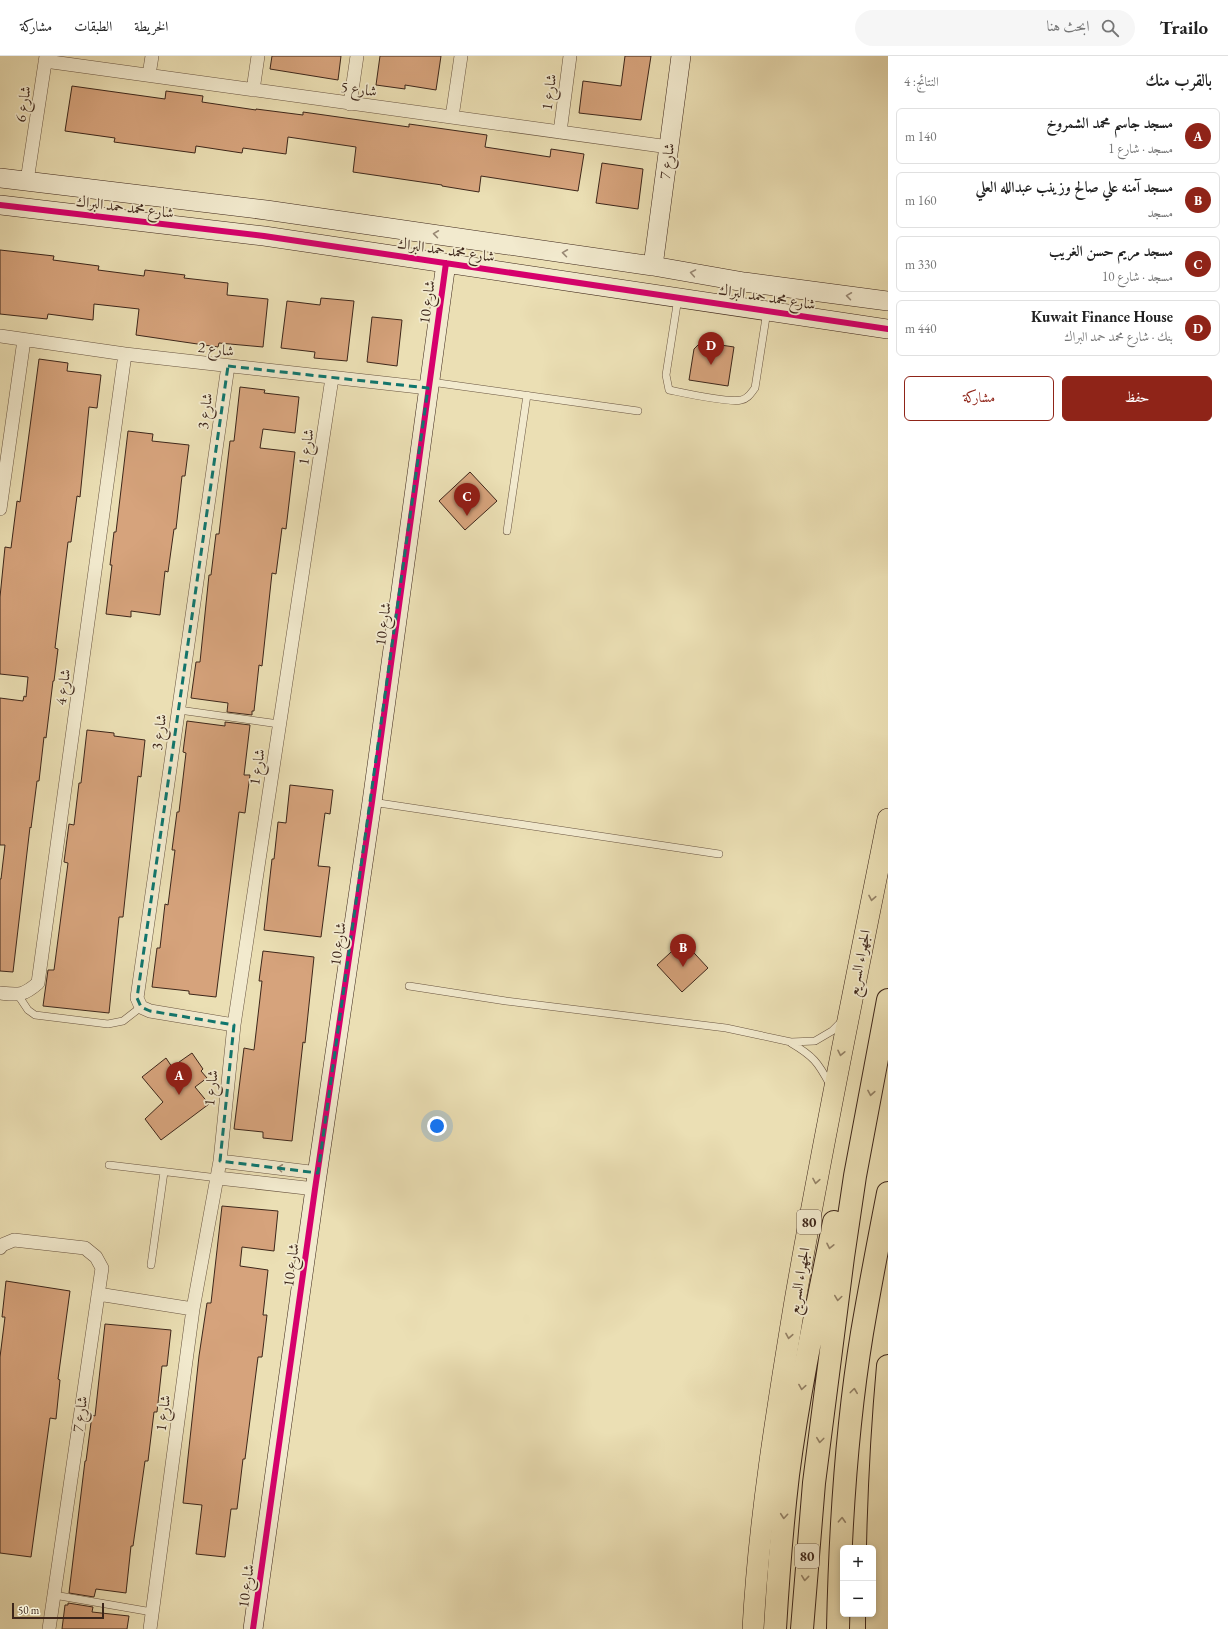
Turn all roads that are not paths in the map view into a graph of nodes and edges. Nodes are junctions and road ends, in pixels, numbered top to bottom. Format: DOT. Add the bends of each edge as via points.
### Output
graph roads {
  1 [pos="152,56"];
  2 [pos="258,56"];
  3 [pos="357,56"];
  4 [pos="461,56"];
  5 [pos="570,56"];
  6 [pos="682,56"];
  7 [pos="46,58"];
  8 [pos="149,75"];
  9 [pos="253,90"];
  10 [pos="350,104"];
  11 [pos="452,117"];
  12 [pos="560,132"];
  13 [pos="669,147"];
  14 [pos="0,178"];
  15 [pos="27,181"];
  16 [pos="193,201"];
  17 [pos="0,205"];
  18 [pos="266,210"];
  19 [pos="188,227"];
  20 [pos="264,236"];
  21 [pos="446,263"];
  22 [pos="653,266"];
  23 [pos="744,282"];
  24 [pos="678,297"];
  25 [pos="888,301"];
  26 [pos="740,307"];
  27 [pos="766,311"];
  28 [pos="888,329"];
  29 [pos="0,336"];
  30 [pos="24,340"];
  31 [pos="125,354"];
  32 [pos="228,366"];
  33 [pos="332,378"];
  34 [pos="428,385"];
  35 [pos="527,395"];
  36 [pos="638,411"];
  37 [pos="0,508"];
  38 [pos="506,531"];
  39 [pos="179,710"];
  40 [pos="279,724"];
  41 [pos="372,802"];
  42 [pos="888,819"];
  43 [pos="719,854"];
  44 [pos="409,986"];
  45 [pos="0,993"];
  46 [pos="18,995"];
  47 [pos="888,1000"];
  48 [pos="141,1007"];
  49 [pos="849,1012"];
  50 [pos="234,1025"];
  51 [pos="790,1042"];
  52 [pos="833,1091"];
  53 [pos="862,1142"];
  54 [pos="220,1161"];
  55 [pos="109,1165"];
  56 [pos="164,1172"];
  57 [pos="218,1178"];
  58 [pos="316,1181"];
  59 [pos="888,1193"];
  60 [pos="0,1248"];
  61 [pos="151,1266"];
  62 [pos="98,1294"];
  63 [pos="193,1309"];
  64 [pos="888,1366"];
  65 [pos="54,1595"];
  66 [pos="152,1612"];
  67 [pos="49,1629"];
  68 [pos="150,1629"];
  69 [pos="252,1629"];
  70 [pos="753,1629"];
  71 [pos="775,1629"];
  72 [pos="802,1629"];
  73 [pos="838,1629"];
  74 [pos="878,1629"];
  1 -- 8 [label="street"];
  2 -- 9 [label="street"];
  3 -- 10 [label="street"];
  4 -- 11 [label="street"];
  5 -- 12 [label="street, شارع 1"];
  6 -- 13 [label="street, شارع 7"];
  7 -- 8 [label="street, شارع 5"];
  7 -- 15 [label="street, شارع 6"];
  8 -- 9 [label="street, شارع 5"];
  9 -- 10 [label="street, شارع 5"];
  10 -- 11 [label="street, شارع 5"];
  11 -- 12 [label="street, شارع 5"];
  12 -- 13 [label="street, شارع 5"];
  13 -- 22 [label="street, شارع 7"];
  14 -- 15 [label="street, شارع محمد حمد البراك"];
  15 -- 16 [label="street, شارع محمد حمد البراك"];
  16 -- 18 [label="street, شارع محمد حمد البراك"];
  16 -- 19 [label="street" via="196,210 194,220"];
  17 -- 19 [label="street, شارع محمد حمد البراك"];
  18 -- 20 [label="street" via="258,222 260,232"];
  22 -- 18 [label="street, شارع محمد حمد البراك, one-way"];
  19 -- 20 [label="street, شارع محمد حمد البراك"];
  20 -- 21 [label="street, شارع محمد حمد البراك"];
  21 -- 24 [label="street, شارع محمد حمد البراك"];
  21 -- 34 [label="street, شارع 10"];
  23 -- 22 [label="street, شارع محمد حمد البراك, one-way"];
  25 -- 23 [label="street, شارع محمد حمد البراك, one-way"];
  23 -- 26 [label="street" via="750,288 752,296 748,304"];
  24 -- 26 [label="street, شارع محمد حمد البراك"];
  24 -- 27 [label="lane" via="666,382 669,390 702,396 742,400 755,388"];
  26 -- 27 [label="street, شارع محمد حمد البراك"];
  27 -- 28 [label="street, شارع محمد حمد البراك"];
  29 -- 30 [label="street, شارع 2"];
  30 -- 31 [label="street, شارع 2"];
  30 -- 37 [label="street"];
  31 -- 32 [label="street, شارع 2"];
  31 -- 46 [label="street, شارع 4" via="38,983"];
  32 -- 33 [label="street, شارع 2"];
  32 -- 39 [label="street, شارع 3"];
  33 -- 34 [label="street, شارع 2"];
  33 -- 40 [label="street, شارع 1"];
  34 -- 35 [label="lane"];
  34 -- 41 [label="street, شارع 10"];
  35 -- 36 [label="lane"];
  35 -- 38 [label="lane"];
  39 -- 40 [label="lane"];
  39 -- 48 [label="street, شارع 3" via="137,998"];
  40 -- 50 [label="street, شارع 1"];
  41 -- 43 [label="lane"];
  41 -- 58 [label="street, شارع 10"];
  42 -- 49 [label="main road, الجهراء السريع / 80, one-way"];
  44 -- 51 [label="lane" via="506,1001 726,1028"];
  45 -- 46 [label="street"];
  46 -- 48 [label="lane" via="28,1010 35,1015 108,1024 123,1021"];
  47 -- 53 [label="highway, 80, one-way"];
  48 -- 50 [label="street" via="150,1011"];
  49 -- 51 [label="lane" via="832,1031 815,1042"];
  49 -- 52 [label="main road, الجهراء السريع / 80, one-way"];
  50 -- 54 [label="street, شارع 1"];
  51 -- 52 [label="lane" via="810,1055 822,1069"];
  52 -- 70 [label="main road, الجهراء السريع / 80, one-way" via="767,1473"];
  53 -- 71 [label="highway, one-way" via="837,1211 803,1380 788,1476"];
  53 -- 72 [label="highway, 80, one-way" via="843,1257 814,1483"];
  54 -- 57 [label="street, شارع 1"];
  58 -- 54 [label="street, one-way"];
  55 -- 56 [label="lane"];
  56 -- 57 [label="lane"];
  56 -- 61 [label="lane"];
  57 -- 58 [label="street"];
  57 -- 63 [label="street, شارع 1"];
  58 -- 69 [label="street, شارع 10"];
  73 -- 59 [label="highway, 80, one-way" via="845,1470 854,1389"];
  60 -- 62 [label="street, شارع 7" via="14,1240 85,1248 96,1257 102,1268"];
  62 -- 63 [label="street"];
  62 -- 65 [label="street, شارع 7"];
  63 -- 66 [label="street, شارع 1"];
  64 -- 74 [label="highway" via="877,1556"];
  65 -- 66 [label="lane"];
  65 -- 67 [label="street, شارع 7"];
  66 -- 68 [label="street, شارع 1"];
}
